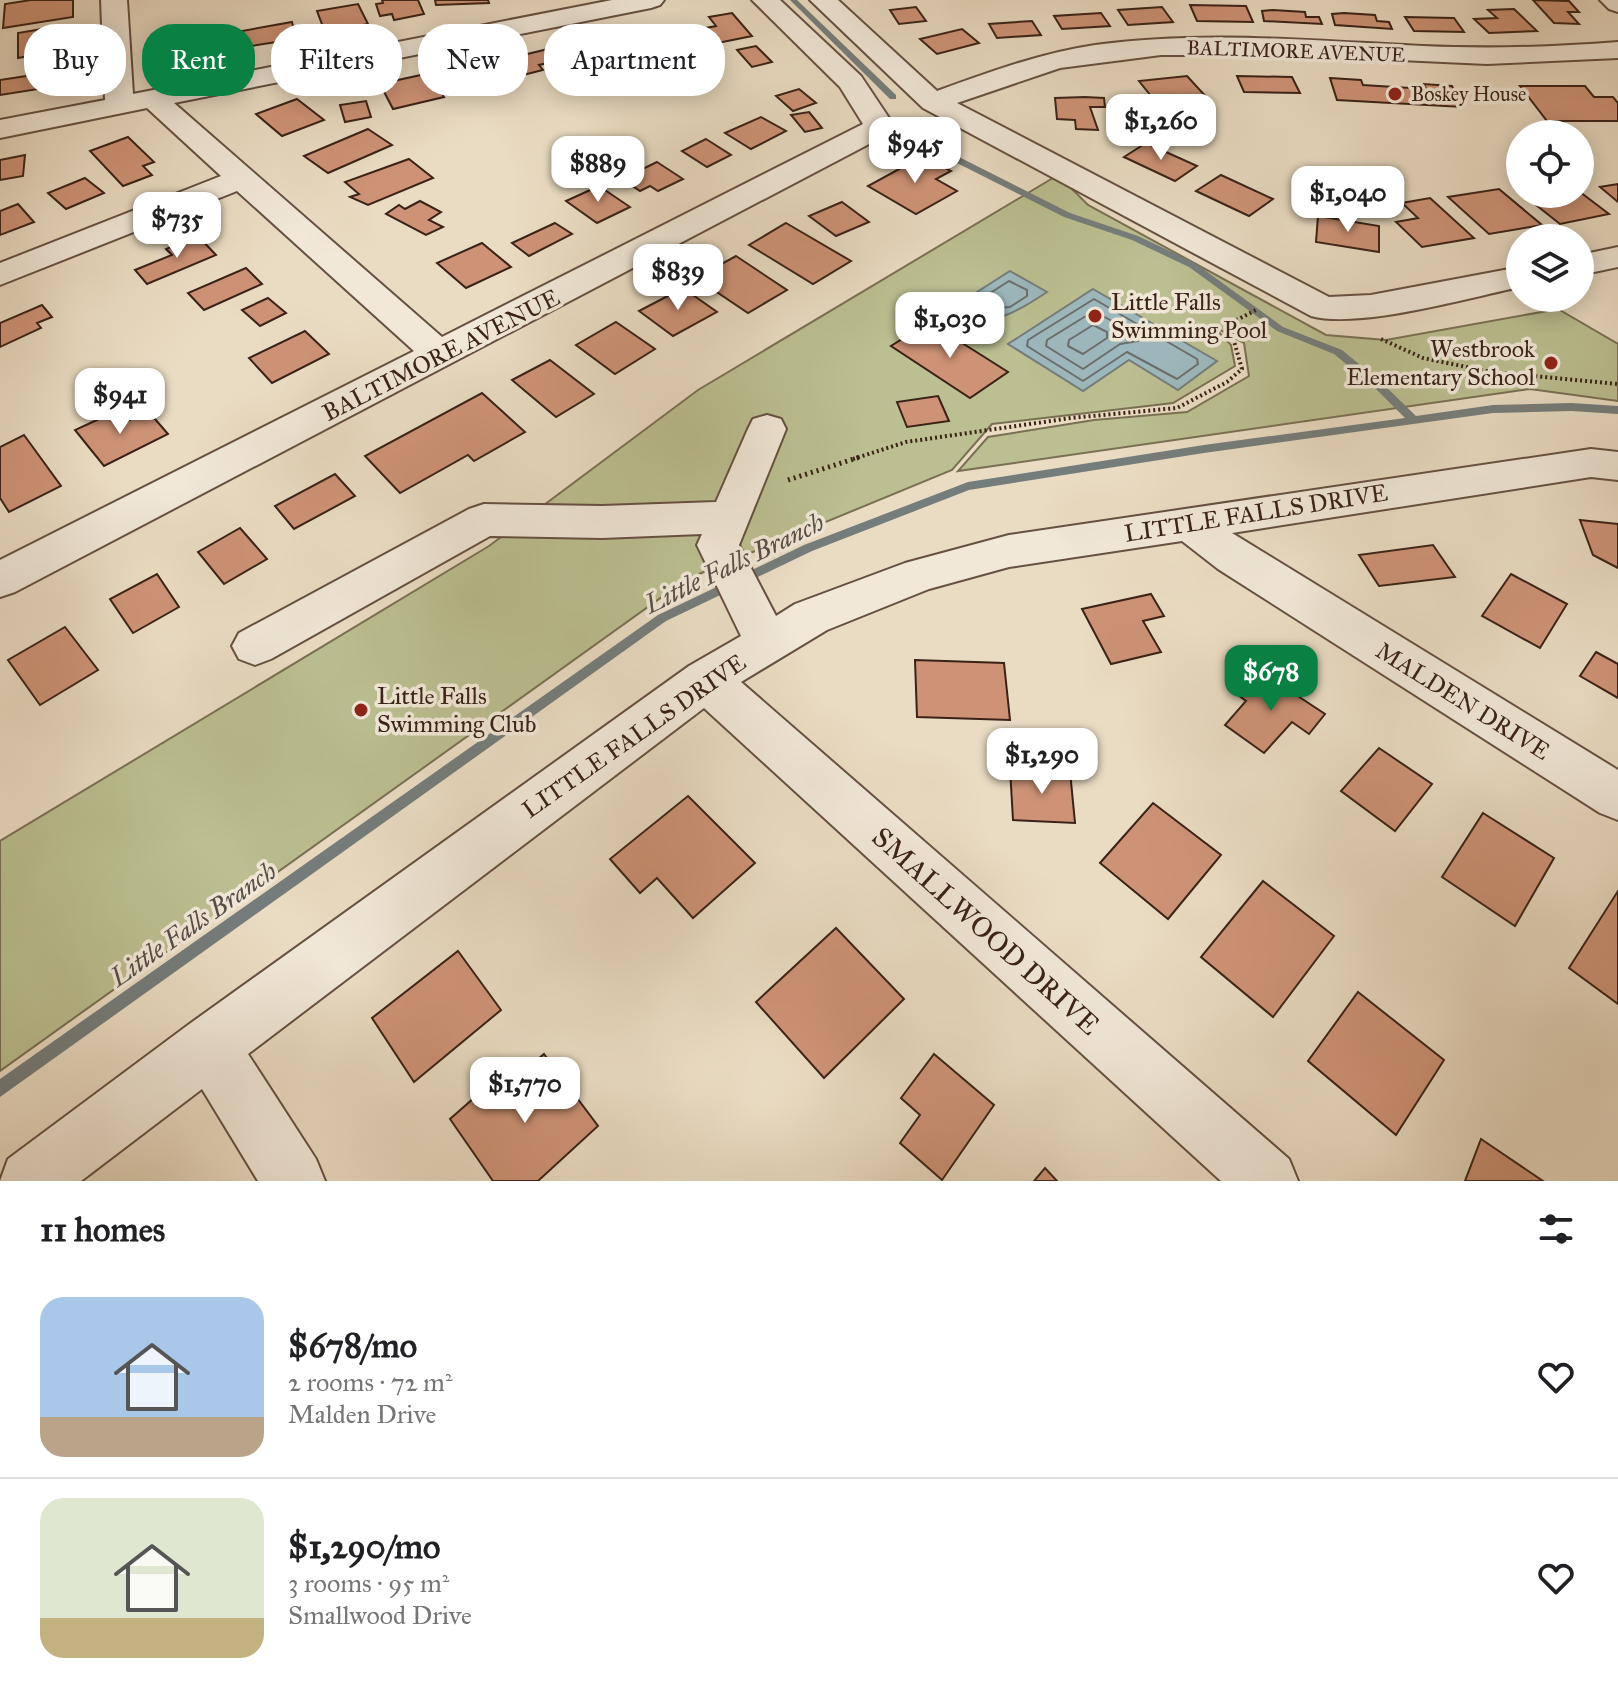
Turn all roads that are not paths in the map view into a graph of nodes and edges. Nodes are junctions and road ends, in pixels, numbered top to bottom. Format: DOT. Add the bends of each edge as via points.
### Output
graph roads {
  1 [pos="114,0"];
  2 [pos="651,0"];
  3 [pos="765,0"];
  4 [pos="823,0"];
  5 [pos="1618,50"];
  6 [pos="153,99"];
  7 [pos="933,102"];
  8 [pos="119,105"];
  9 [pos="0,129"];
  10 [pos="242,178"];
  11 [pos="1618,257"];
  12 [pos="1594,262"];
  13 [pos="0,275"];
  14 [pos="1506,280"];
  15 [pos="440,355"];
  16 [pos="767,429"];
  17 [pos="1618,466"];
  18 [pos="734,507"];
  19 [pos="1189,523"];
  20 [pos="0,580"];
  21 [pos="767,643"];
  22 [pos="255,646"];
  23 [pos="706,680"];
  24 [pos="1618,797"];
  25 [pos="209,1046"];
  26 [pos="30,1181"];
  27 [pos="294,1181"];
  28 [pos="1267,1181"];
  1 -- 8 [label="street"];
  2 -- 6 [label="street"];
  3 -- 15 [label="street, BALTIMORE AVENUE" via="851,82 880,127"];
  4 -- 7 [label="street"];
  5 -- 7 [label="street, BALTIMORE AVENUE" via="1505,58 1245,45 1154,47 1048,62"];
  6 -- 8 [label="street"];
  6 -- 10 [label="street"];
  7 -- 14 [label="street" via="1323,308 1371,306"];
  8 -- 9 [label="street"];
  10 -- 13 [label="street"];
  10 -- 15 [label="street"];
  11 -- 12 [label="street"];
  15 -- 20 [label="street, BALTIMORE AVENUE"];
  16 -- 18 [label="street"];
  17 -- 19 [label="street, LITTLE FALLS DRIVE" via="1591,463"];
  18 -- 21 [label="street" via="718,545"];
  18 -- 22 [label="street" via="602,522 484,520"];
  19 -- 21 [label="street, LITTLE FALLS DRIVE" via="1009,551 920,575 811,617"];
  19 -- 24 [label="street, MALDEN DRIVE" via="1233,557"];
  21 -- 23 [label="street, LITTLE FALLS DRIVE"];
  23 -- 25 [label="street, LITTLE FALLS DRIVE"];
  23 -- 28 [label="street, SMALLWOOD DRIVE"];
  25 -- 26 [label="street, LITTLE FALLS DRIVE"];
  25 -- 27 [label="street"];
}
